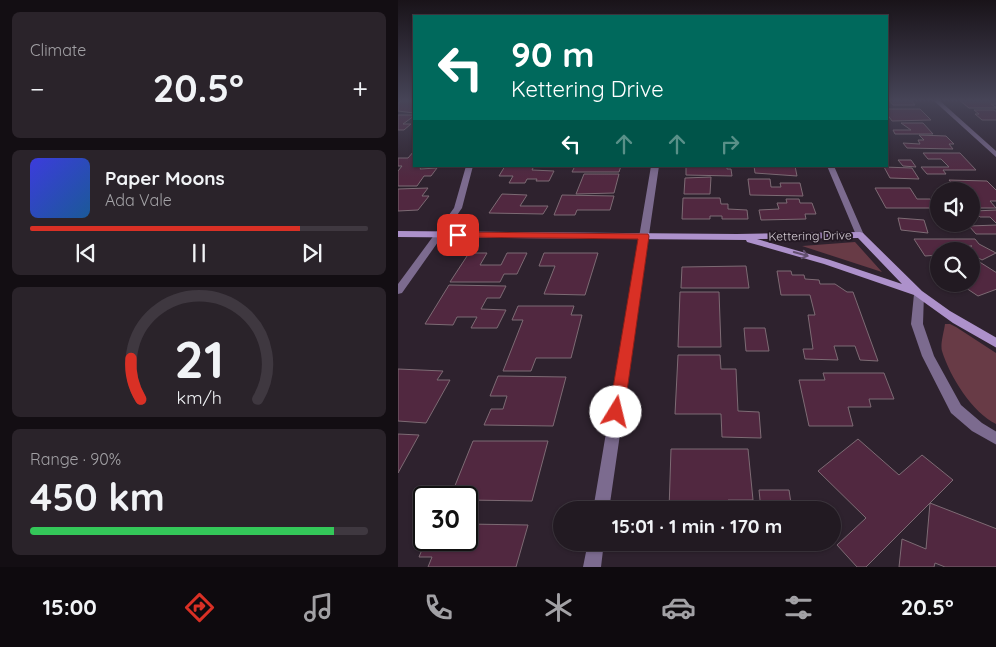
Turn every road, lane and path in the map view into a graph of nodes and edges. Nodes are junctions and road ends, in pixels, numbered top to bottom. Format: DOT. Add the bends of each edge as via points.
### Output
graph roads {
  1 [pos="964,126"];
  2 [pos="996,156"];
  3 [pos="470,167"];
  4 [pos="655,167"];
  5 [pos="830,167"];
  6 [pos="398,234"];
  7 [pos="439,235"];
  8 [pos="860,235"];
  9 [pos="644,236"];
  10 [pos="737,237"];
  11 [pos="398,291"];
  12 [pos="919,294"];
  13 [pos="996,344"];
  14 [pos="996,439"];
  15 [pos="602,501"];
  16 [pos="595,551"];
  17 [pos="592,567"];
  1 -- 2 [label="street"];
  3 -- 7 [label="street" via="458,208"];
  4 -- 9 [label="street"];
  5 -- 8 [label="street"];
  6 -- 7 [label="street, Kettering Drive"];
  7 -- 9 [label="street, Kettering Drive"];
  7 -- 11 [label="street"];
  8 -- 10 [label="street, Kettering Drive"];
  8 -- 12 [label="street, Kettering Drive"];
  9 -- 10 [label="street, Kettering Drive"];
  9 -- 15 [label="street"];
  10 -- 12 [label="street, Kettering Drive, one-way" via="828,262"];
  12 -- 13 [label="street, Kettering Drive"];
  12 -- 14 [label="street" via="918,324 928,356 956,409"];
  16 -- 17 [label="street"];
}
